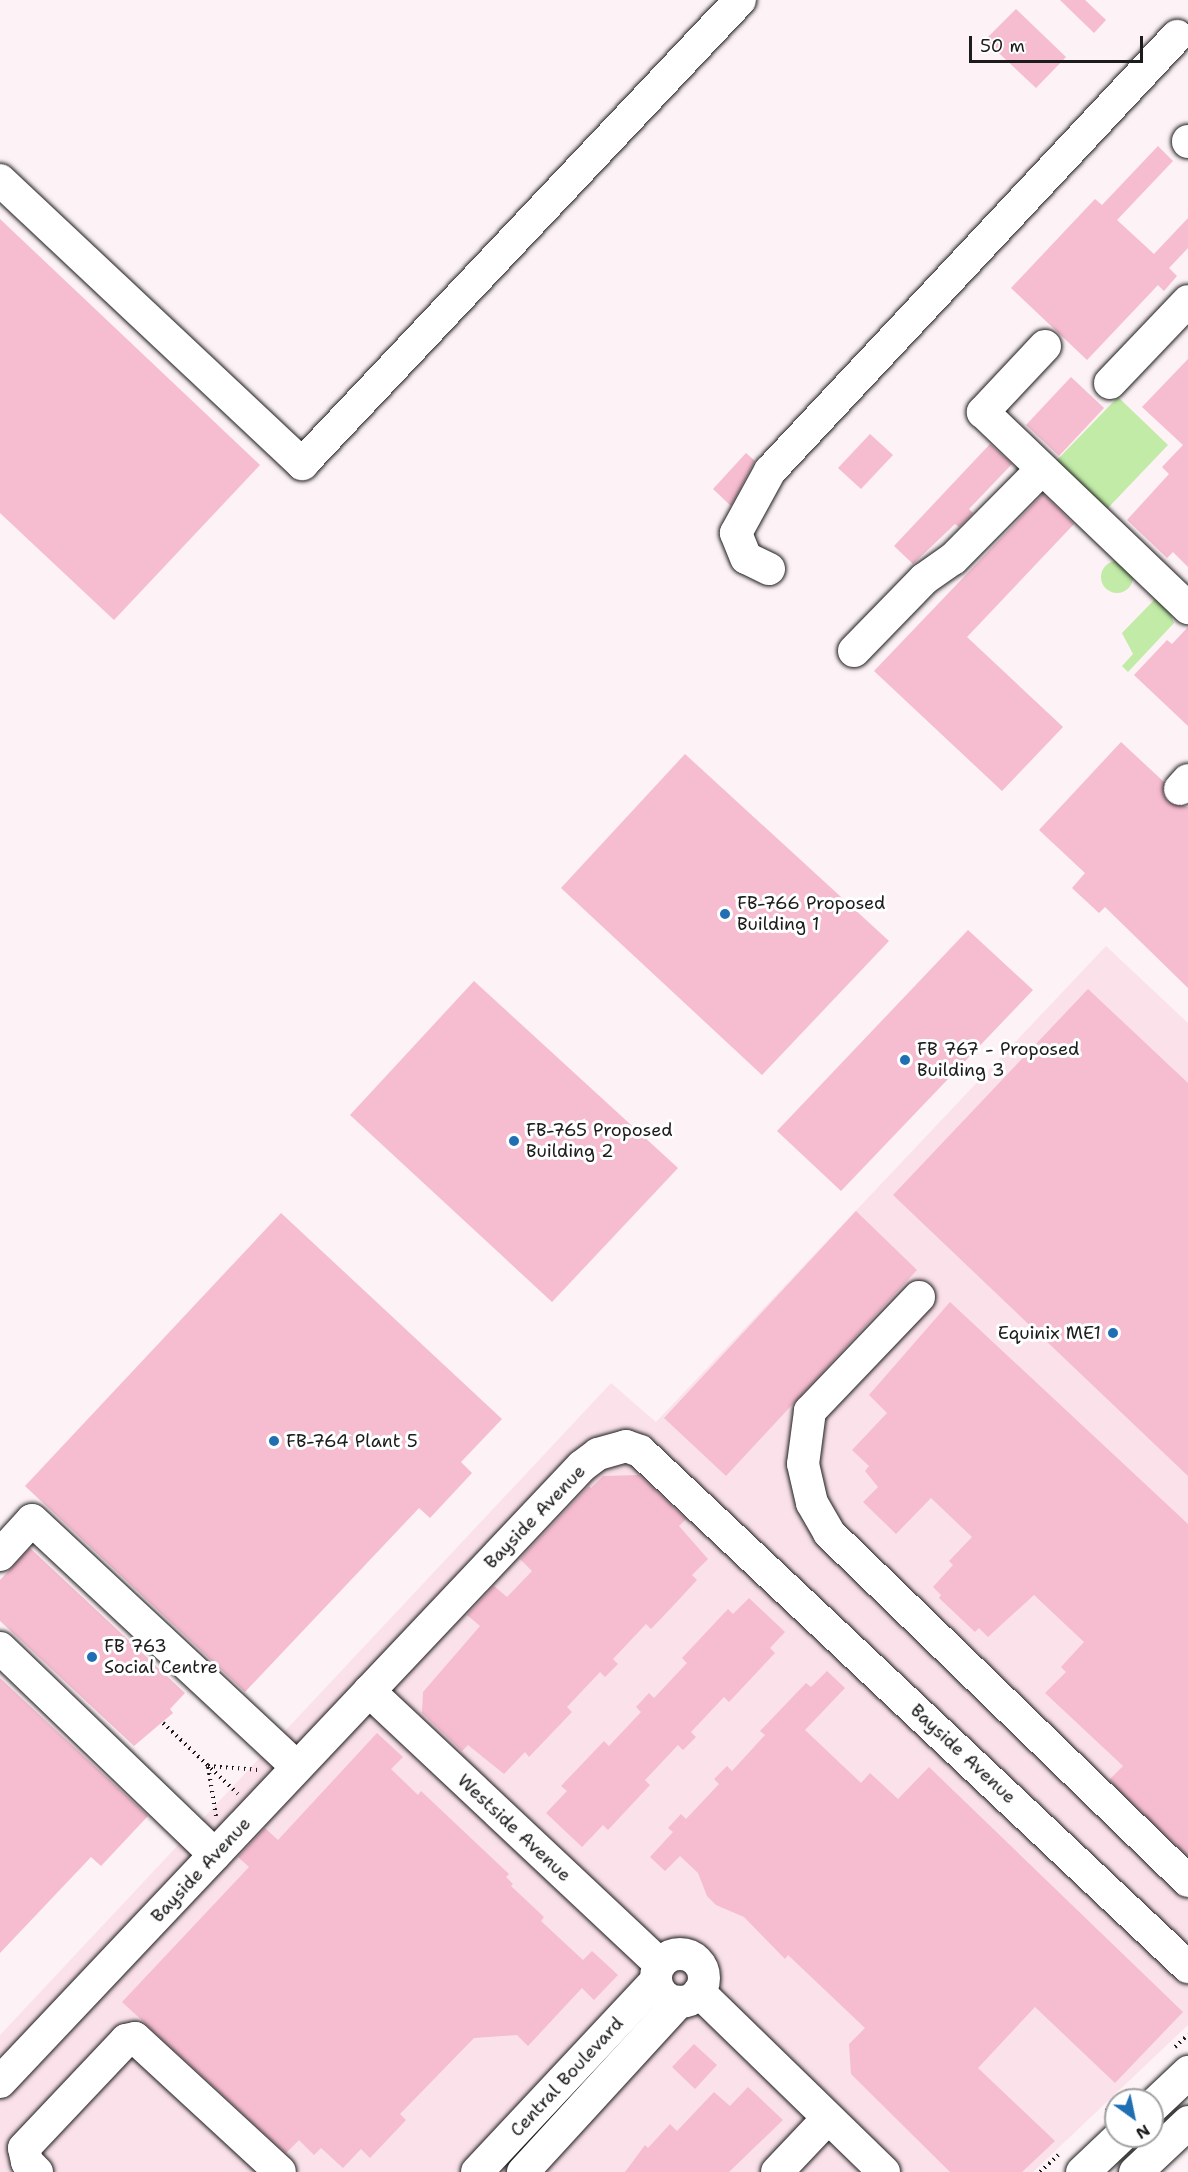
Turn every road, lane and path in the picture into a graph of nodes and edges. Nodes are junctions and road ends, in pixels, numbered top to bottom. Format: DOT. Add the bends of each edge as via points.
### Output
graph roads {
  1 [pos="740,0"];
  2 [pos="1177,36"];
  3 [pos="0,180"];
  4 [pos="1188,301"];
  5 [pos="1045,345"];
  6 [pos="1110,383"];
  7 [pos="1041,470"];
  8 [pos="769,569"];
  9 [pos="1188,608"];
  10 [pos="854,651"];
  11 [pos="919,1297"];
  12 [pos="0,1555"];
  13 [pos="0,1648"];
  14 [pos="369,1691"];
  15 [pos="163,1723"];
  16 [pos="208,1766"];
  17 [pos="294,1770"];
  18 [pos="256,1811"];
  19 [pos="219,1851"];
  20 [pos="1188,1881"];
  21 [pos="1188,1967"];
  22 [pos="658,1972"];
  23 [pos="689,1997"];
  24 [pos="1188,2072"];
  25 [pos="0,2082"];
  26 [pos="1164,2095"];
  27 [pos="828,2118"];
  28 [pos="1188,2122"];
  29 [pos="511,2135"];
  30 [pos="1107,2148"];
  31 [pos="529,2165"];
  32 [pos="37,2172"];
  33 [pos="280,2172"];
  34 [pos="477,2172"];
  35 [pos="777,2172"];
  36 [pos="884,2172"];
  37 [pos="1082,2172"];
  38 [pos="1135,2172"];
  1 -- 3 [label="lane" via="302,464"];
  2 -- 8 [label="lane" via="770,471 736,533 746,558"];
  4 -- 6 [label="lane"];
  5 -- 7 [label="lane" via="983,412"];
  7 -- 9 [label="lane"];
  7 -- 10 [label="lane" via="953,560 924,579"];
  11 -- 20 [label="lane" via="810,1411 802,1464 812,1503 829,1533"];
  12 -- 17 [label="lane" via="32,1520"];
  13 -- 19 [label="lane"];
  14 -- 17 [label="lane, Bayside Avenue"];
  14 -- 21 [label="lane, Bayside Avenue" via="582,1466 615,1448 633,1449 821,1619"];
  14 -- 22 [label="lane, Westside Avenue"];
  15 -- 16 [label="path"];
  16 -- 17 [label="path"];
  16 -- 18 [label="path"];
  16 -- 19 [label="path"];
  17 -- 18 [label="lane, Bayside Avenue"];
  18 -- 19 [label="lane, Bayside Avenue"];
  19 -- 25 [label="lane, Bayside Avenue"];
  22 -- 23 [label="lane" via="661,1993"];
  22 -- 23 [label="lane" via="674,1955 690,1956 701,1968"];
  22 -- 29 [label="lane, Central Boulevard"];
  23 -- 27 [label="lane"];
  23 -- 31 [label="lane, Central Boulevard"];
  24 -- 26 [label="main road"];
  27 -- 35 [label="lane"];
  27 -- 36 [label="lane"];
  28 -- 38 [label="main road"];
  29 -- 31 [label="lane"];
  29 -- 34 [label="lane, Central Boulevard"];
  30 -- 37 [label="main road"];
  32 -- 33 [label="lane" via="27,2162 24,2148 126,2040 135,2038"];
}
